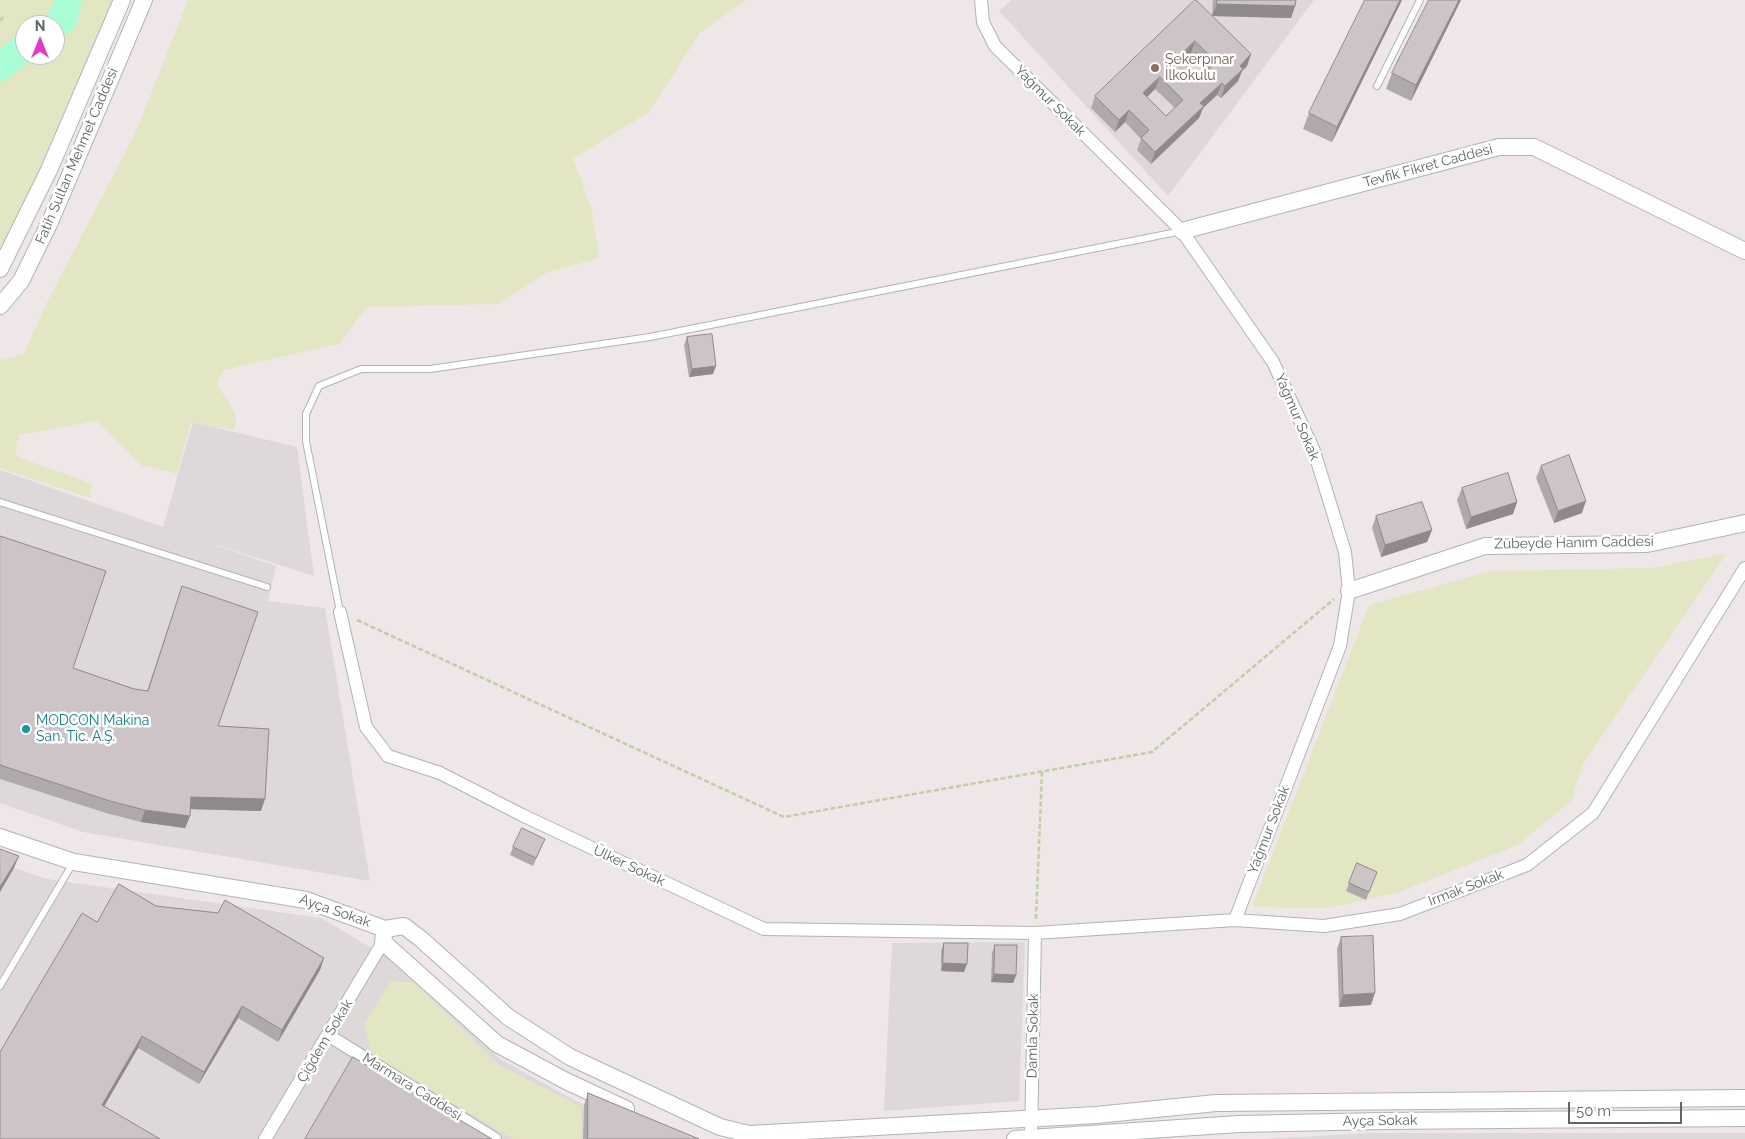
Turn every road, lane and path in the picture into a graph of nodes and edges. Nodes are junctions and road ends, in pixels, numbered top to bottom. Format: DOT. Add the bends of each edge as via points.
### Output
graph roads {
  1 [pos="122,0"];
  2 [pos="144,0"];
  3 [pos="981,0"];
  4 [pos="1420,0"];
  5 [pos="3,17"];
  6 [pos="0,21"];
  7 [pos="1377,86"];
  8 [pos="1182,231"];
  9 [pos="1745,251"];
  10 [pos="0,268"];
  11 [pos="0,306"];
  12 [pos="0,502"];
  13 [pos="1745,523"];
  14 [pos="1745,568"];
  15 [pos="267,587"];
  16 [pos="1349,589"];
  17 [pos="340,612"];
  18 [pos="1042,771"];
  19 [pos="0,837"];
  20 [pos="74,862"];
  21 [pos="1235,920"];
  22 [pos="1035,933"];
  23 [pos="384,935"];
  24 [pos="0,986"];
  25 [pos="328,1035"];
  26 [pos="1745,1098"];
  27 [pos="638,1115"];
  28 [pos="1032,1118"];
  29 [pos="1745,1118"];
  30 [pos="1117,1135"];
  31 [pos="265,1139"];
  32 [pos="495,1139"];
  33 [pos="1015,1139"];
  34 [pos="1032,1139"];
  1 -- 10 [label="street, Fatih Sultan Mehmet Caddesi" via="50,170"];
  2 -- 11 [label="street, Fatih Sultan Mehmet Caddesi" via="50,222 21,281"];
  3 -- 8 [label="street, Yağmur Sokak" via="983,22 995,46"];
  4 -- 7 [label="lane"];
  5 -- 6 [label="path"];
  8 -- 9 [label="street, Tevfik Fikret Caddesi" via="1499,147 1534,147"];
  8 -- 16 [label="street, Yağmur Sokak" via="1273,362 1314,451 1345,552"];
  8 -- 17 [label="lane" via="650,337 430,369 361,369 319,386 306,414 306,441"];
  12 -- 15 [label="lane"];
  13 -- 16 [label="street, Zübeyde Hanım Caddesi" via="1647,544 1485,546"];
  14 -- 21 [label="street, Irmak Sokak" via="1593,813 1526,865 1400,914 1324,926"];
  16 -- 18 [label="path" via="1152,752"];
  16 -- 21 [label="street, Yağmur Sokak" via="1340,646"];
  17 -- 18 [label="path" via="784,817"];
  17 -- 22 [label="street, Ülker Sokak" via="366,727 388,756 440,774 522,816 764,929"];
  18 -- 22 [label="path"];
  19 -- 20 [label="street, Ayça Sokak"];
  20 -- 23 [label="street, Ayça Sokak" via="306,900"];
  20 -- 24 [label="lane"];
  21 -- 22 [label="street, Irmak Sokak"];
  22 -- 28 [label="street, Damla Sokak"];
  23 -- 25 [label="street, Çiğdem Sokak"];
  23 -- 27 [label="street, Ayça Sokak" via="497,1044"];
  23 -- 28 [label="street, Ayça Sokak" via="404,926 508,1016 570,1057 720,1126 749,1134"];
  25 -- 31 [label="street, Çiğdem Sokak"];
  25 -- 32 [label="street, Marmara Caddesi"];
  26 -- 28 [label="street, Ayça Sokak" via="1216,1103"];
  28 -- 34 [label="street, Damla Sokak"];
  29 -- 30 [label="street, Ayça Sokak" via="1239,1124"];
  30 -- 34 [label="street, Ayça Sokak"];
  33 -- 34 [label="street, Ayça Sokak"];
}
